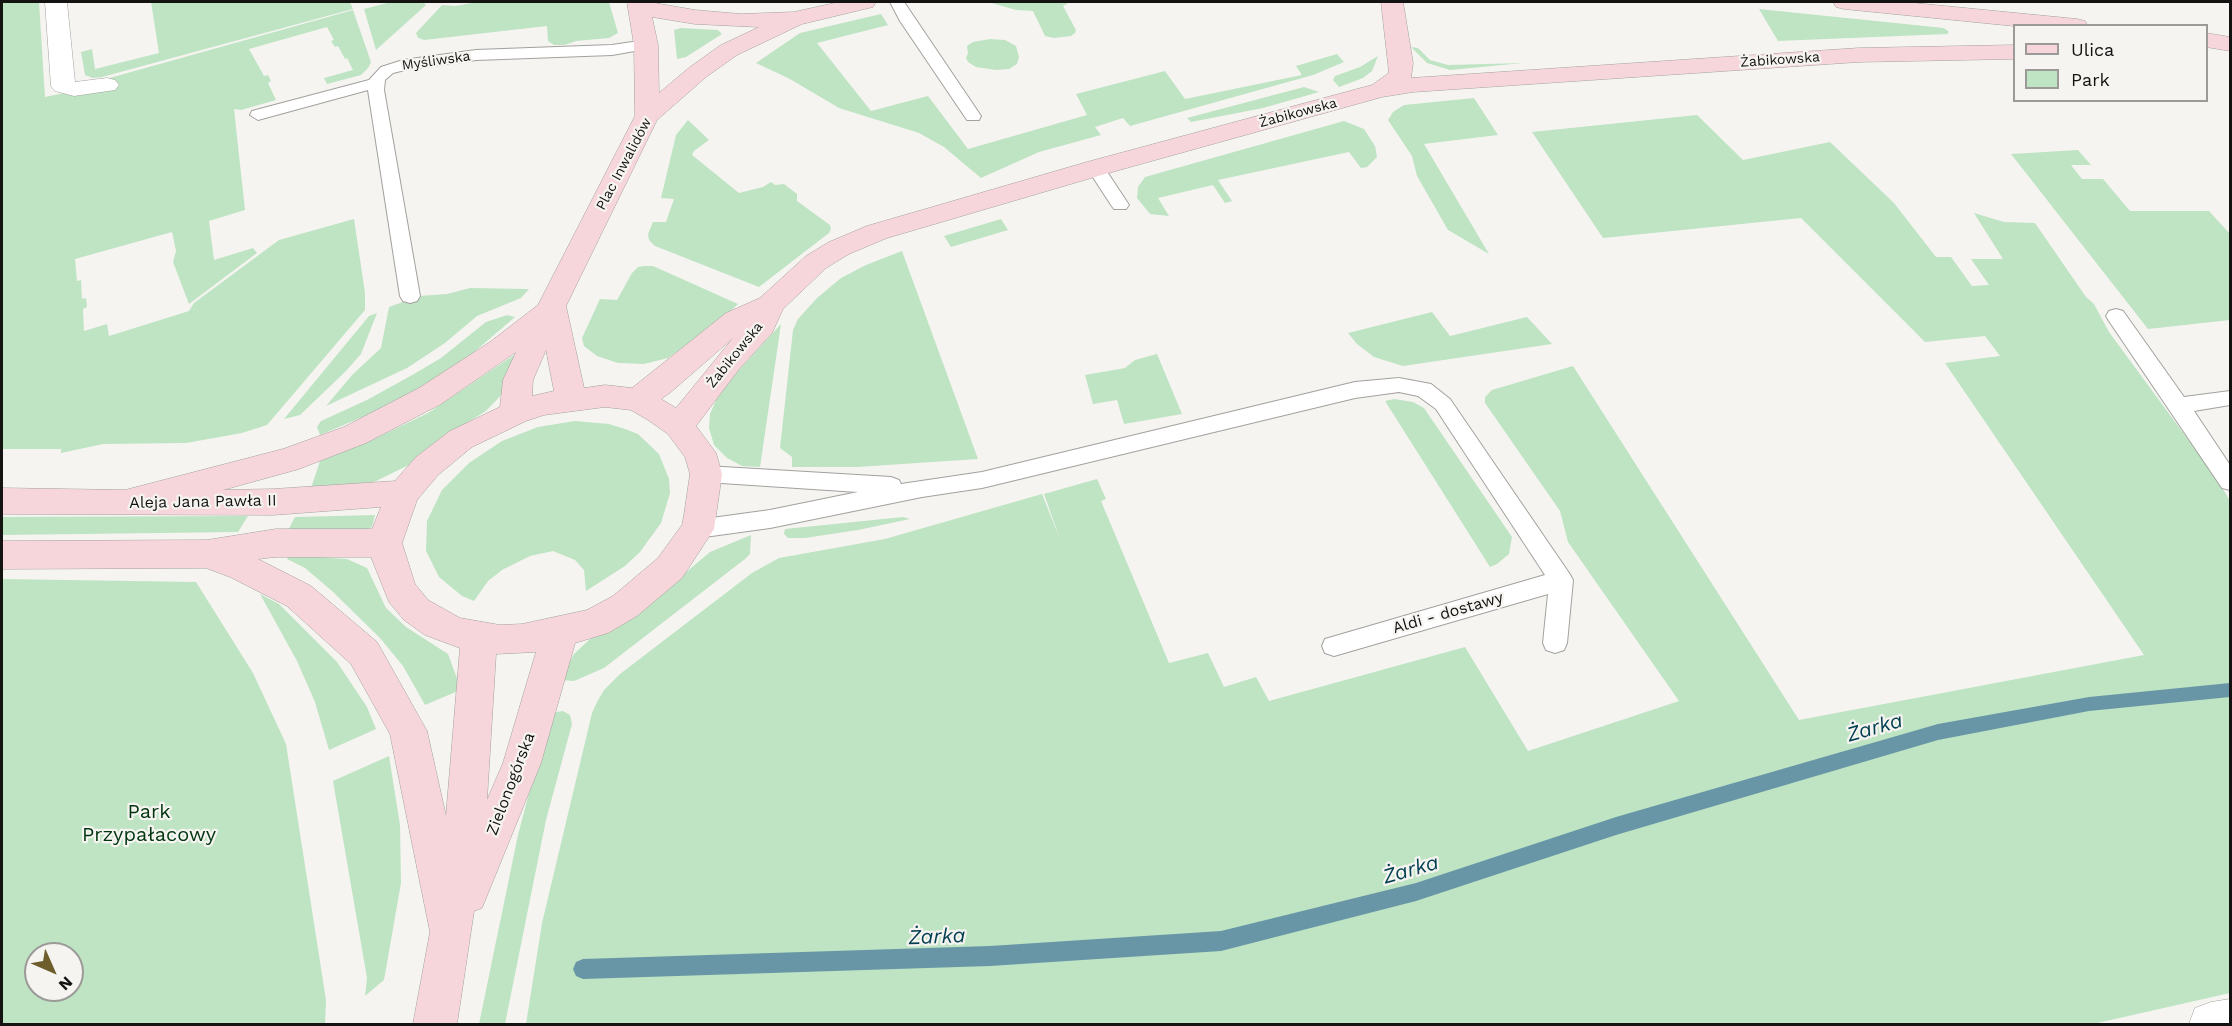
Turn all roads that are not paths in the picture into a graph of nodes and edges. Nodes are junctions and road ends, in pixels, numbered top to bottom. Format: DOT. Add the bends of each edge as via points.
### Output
graph roads {
  1 [pos="56,2"];
  2 [pos="866,2"];
  3 [pos="897,2"];
  4 [pos="1392,2"];
  5 [pos="1844,2"];
  6 [pos="639,5"];
  7 [pos="794,19"];
  8 [pos="2058,24"];
  9 [pos="2208,40"];
  10 [pos="2230,44"];
  11 [pos="646,45"];
  12 [pos="2013,52"];
  13 [pos="2208,54"];
  14 [pos="2230,54"];
  15 [pos="375,83"];
  16 [pos="107,85"];
  17 [pos="1380,90"];
  18 [pos="258,115"];
  19 [pos="647,116"];
  20 [pos="973,116"];
  21 [pos="1096,168"];
  22 [pos="1120,205"];
  23 [pos="410,296"];
  24 [pos="770,305"];
  25 [pos="552,306"];
  26 [pos="2116,316"];
  27 [pos="2230,398"];
  28 [pos="571,399"];
  29 [pos="637,400"];
  30 [pos="2179,405"];
  31 [pos="515,413"];
  32 [pos="679,426"];
  33 [pos="706,474"];
  34 [pos="2230,482"];
  35 [pos="922,488"];
  36 [pos="404,493"];
  37 [pos="2,501"];
  38 [pos="125,503"];
  39 [pos="697,529"];
  40 [pos="385,543"];
  41 [pos="207,554"];
  42 [pos="2,555"];
  43 [pos="1561,580"];
  44 [pos="560,632"];
  45 [pos="479,637"];
  46 [pos="1555,644"];
  47 [pos="1335,646"];
  48 [pos="451,932"];
  49 [pos="2230,1021"];
  50 [pos="435,1024"];
  51 [pos="2211,1024"];
  1 -- 16 [label="street" via="62,83 74,89"];
  2 -- 7 [label="street, Plac Inwalidów"];
  3 -- 20 [label="lane"];
  4 -- 17 [label="street" via="1401,75"];
  5 -- 8 [label="street"];
  6 -- 7 [label="street, Plac Inwalidów" via="695,17 741,21"];
  6 -- 11 [label="street"];
  7 -- 19 [label="street, Plac Inwalidów" via="729,50"];
  9 -- 10 [label="street"];
  11 -- 15 [label="lane, Myśliwska" via="476,55 416,63 387,70"];
  11 -- 19 [label="street"];
  12 -- 17 [label="street, Żabikowska" via="1847,56 1441,82"];
  13 -- 14 [label="street"];
  15 -- 18 [label="lane, Myśliwska"];
  15 -- 23 [label="lane"];
  17 -- 21 [label="street, Żabikowska"];
  19 -- 25 [label="street, Plac Inwalidów"];
  21 -- 22 [label="lane"];
  21 -- 24 [label="street, Żabikowska" via="877,232 816,262"];
  24 -- 29 [label="street" via="736,320"];
  24 -- 32 [label="street, Żabikowska" via="762,326 729,361"];
  25 -- 28 [label="street"];
  25 -- 31 [label="street, Plac Inwalidów" via="518,380"];
  25 -- 38 [label="street" via="500,350 430,396 355,435 288,459"];
  26 -- 30 [label="lane"];
  27 -- 30 [label="lane"];
  28 -- 29 [label="street" via="605,396"];
  28 -- 31 [label="street"];
  29 -- 32 [label="street"];
  30 -- 34 [label="lane"];
  31 -- 36 [label="street" via="461,439 427,466"];
  32 -- 33 [label="street" via="700,453"];
  33 -- 35 [label="lane"];
  33 -- 39 [label="street"];
  35 -- 39 [label="lane" via="770,519"];
  35 -- 43 [label="lane" via="982,480 1377,386 1399,385 1424,389 1443,404"];
  36 -- 38 [label="street, Aleja Jana Pawła II" via="273,502"];
  36 -- 40 [label="street"];
  37 -- 38 [label="street, Aleja Jana Pawła II"];
  39 -- 44 [label="street" via="670,567 625,606 596,622"];
  40 -- 41 [label="street" via="276,543"];
  40 -- 45 [label="street" via="401,592 416,610 447,628"];
  41 -- 42 [label="street"];
  41 -- 48 [label="street" via="299,596 364,653 408,731"];
  43 -- 46 [label="lane"];
  43 -- 47 [label="lane, Aldi - dostawy"];
  44 -- 45 [label="street" via="522,639"];
  44 -- 48 [label="street, Zielonogórska" via="522,764"];
  45 -- 48 [label="street, Zielonogórska" via="467,804"];
  48 -- 50 [label="street, Zielonogórska"];
  49 -- 51 [label="street"];
}
